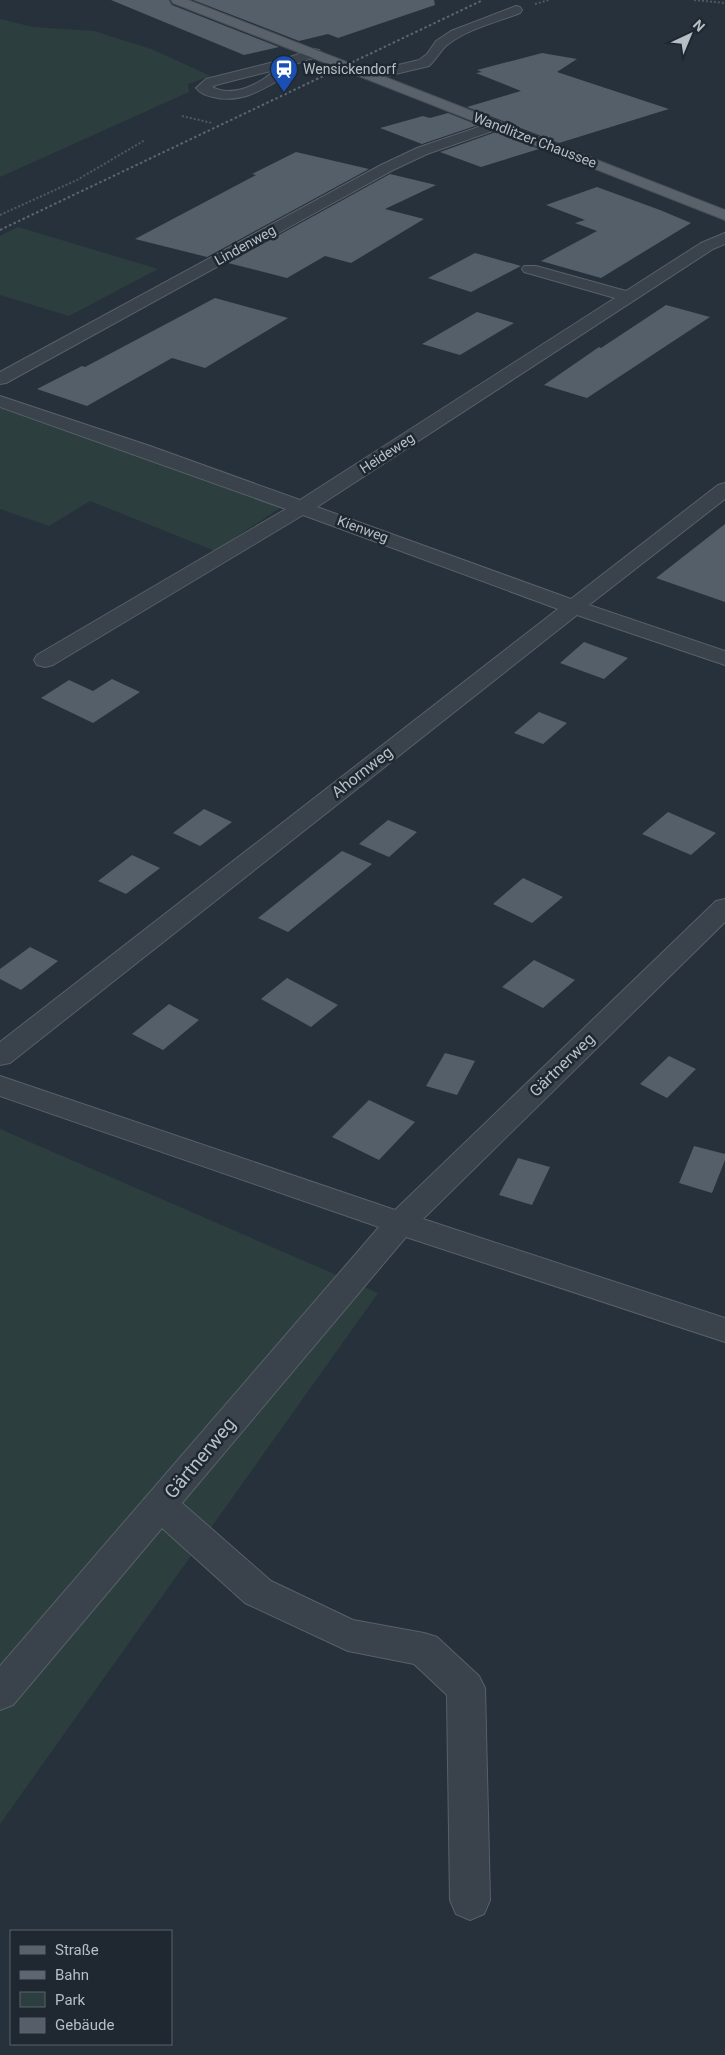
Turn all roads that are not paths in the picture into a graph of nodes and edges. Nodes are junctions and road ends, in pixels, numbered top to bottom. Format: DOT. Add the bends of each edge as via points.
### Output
graph roads {
  1 [pos="177,0"];
  2 [pos="516,10"];
  3 [pos="314,53"];
  4 [pos="283,64"];
  5 [pos="370,76"];
  6 [pos="496,125"];
  7 [pos="725,215"];
  8 [pos="725,238"];
  9 [pos="530,269"];
  10 [pos="628,297"];
  11 [pos="0,379"];
  12 [pos="0,402"];
  13 [pos="725,489"];
  14 [pos="303,507"];
  15 [pos="572,607"];
  16 [pos="725,658"];
  17 [pos="45,660"];
  18 [pos="725,907"];
  19 [pos="0,1056"];
  20 [pos="0,1086"];
  21 [pos="400,1223"];
  22 [pos="725,1330"];
  23 [pos="160,1505"];
  24 [pos="0,1693"];
  25 [pos="470,1900"];
  1 -- 3 [label="main road, Wandlitzer Chaussee"];
  2 -- 5 [label="street" via="455,34 424,63"];
  3 -- 4 [label="street"];
  3 -- 5 [label="main road, Wandlitzer Chaussee"];
  4 -- 4 [label="street" via="210,82 203,88 214,95 243,94 281,72"];
  5 -- 6 [label="main road, Wandlitzer Chaussee"];
  6 -- 7 [label="main road, Wandlitzer Chaussee"];
  6 -- 11 [label="street, Lindenweg" via="422,151 386,168"];
  8 -- 10 [label="street, Heideweg" via="707,246"];
  9 -- 10 [label="street"];
  10 -- 14 [label="street, Heideweg"];
  12 -- 14 [label="street, Kienweg" via="103,435"];
  13 -- 15 [label="street, Ahornweg"];
  14 -- 15 [label="street, Kienweg"];
  14 -- 17 [label="street, Heideweg"];
  15 -- 16 [label="street, Kienweg"];
  15 -- 19 [label="street, Ahornweg"];
  18 -- 21 [label="street, Gärtnerweg"];
  20 -- 21 [label="street"];
  21 -- 22 [label="street"];
  21 -- 23 [label="street, Gärtnerweg"];
  23 -- 24 [label="street, Gärtnerweg"];
  23 -- 25 [label="street" via="258,1592 348,1635 424,1649 466,1688"];
}
